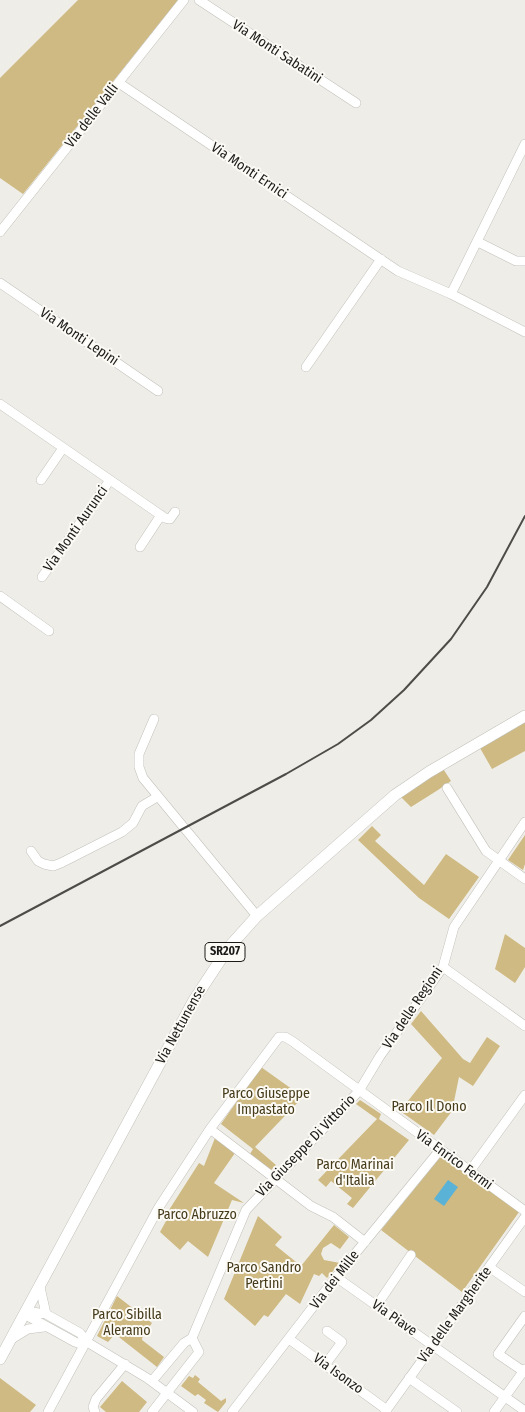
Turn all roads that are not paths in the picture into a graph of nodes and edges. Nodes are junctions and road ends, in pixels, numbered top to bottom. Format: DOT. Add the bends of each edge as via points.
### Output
graph roads {
  1 [pos="184,0"];
  2 [pos="199,0"];
  3 [pos="118,83"];
  4 [pos="356,103"];
  5 [pos="525,144"];
  6 [pos="0,232"];
  7 [pos="478,242"];
  8 [pos="380,259"];
  9 [pos="525,260"];
  10 [pos="0,283"];
  11 [pos="451,294"];
  12 [pos="525,332"];
  13 [pos="306,367"];
  14 [pos="158,391"];
  15 [pos="0,404"];
  16 [pos="62,448"];
  17 [pos="41,480"];
  18 [pos="110,480"];
  19 [pos="175,512"];
  20 [pos="161,515"];
  21 [pos="140,547"];
  22 [pos="42,577"];
  23 [pos="0,596"];
  24 [pos="49,630"];
  25 [pos="525,716"];
  26 [pos="154,719"];
  27 [pos="447,788"];
  28 [pos="157,796"];
  29 [pos="525,822"];
  30 [pos="31,851"];
  31 [pos="498,861"];
  32 [pos="525,879"];
  33 [pos="257,916"];
  34 [pos="443,967"];
  35 [pos="525,1026"];
  36 [pos="359,1091"];
  37 [pos="525,1095"];
  38 [pos="210,1129"];
  39 [pos="440,1150"];
  40 [pos="470,1172"];
  41 [pos="274,1178"];
  42 [pos="525,1211"];
  43 [pos="525,1217"];
  44 [pos="365,1242"];
  45 [pos="411,1255"];
  46 [pos="489,1267"];
  47 [pos="336,1277"];
  48 [pos="40,1287"];
  49 [pos="525,1292"];
  50 [pos="377,1305"];
  51 [pos="24,1312"];
  52 [pos="46,1314"];
  53 [pos="525,1316"];
  54 [pos="44,1327"];
  55 [pos="327,1332"];
  56 [pos="192,1338"];
  57 [pos="289,1339"];
  58 [pos="10,1340"];
  59 [pos="87,1342"];
  60 [pos="433,1345"];
  61 [pos="0,1359"];
  62 [pos="125,1364"];
  63 [pos="325,1365"];
  64 [pos="524,1370"];
  65 [pos="410,1378"];
  66 [pos="152,1381"];
  67 [pos="168,1392"];
  68 [pos="505,1397"];
  69 [pos="386,1411"];
  70 [pos="525,1411"];
  71 [pos="48,1412"];
  72 [pos="95,1412"];
  73 [pos="152,1412"];
  74 [pos="193,1412"];
  75 [pos="232,1412"];
  76 [pos="457,1412"];
  77 [pos="494,1412"];
  1 -- 3 [label="street, Via delle Valli"];
  2 -- 4 [label="street, Via Monti Sabatini"];
  3 -- 6 [label="street, Via delle Valli"];
  3 -- 8 [label="street, Via Monti Ernici"];
  5 -- 7 [label="street"];
  7 -- 9 [label="street" via="516,261"];
  7 -- 11 [label="street"];
  8 -- 11 [label="street, Via Monti Ernici" via="414,279"];
  8 -- 13 [label="street"];
  10 -- 14 [label="street, Via Monti Lepini"];
  11 -- 12 [label="street, Via Monti Ernici"];
  15 -- 16 [label="street, Via Monti Aurunci"];
  16 -- 17 [label="street"];
  16 -- 18 [label="street, Via Monti Aurunci"];
  18 -- 20 [label="street, Via Monti Aurunci"];
  18 -- 22 [label="street, Via Monti Aurunci"];
  19 -- 20 [label="street" via="170,519"];
  20 -- 21 [label="street"];
  23 -- 24 [label="street"];
  25 -- 33 [label="main road, Via Nettunense / SR207" via="401,791"];
  26 -- 28 [label="street" via="138,760 143,778"];
  27 -- 31 [label="street" via="482,846"];
  28 -- 30 [label="street" via="142,806 133,823 122,832 61,863 53,866 44,864"];
  28 -- 33 [label="street"];
  29 -- 31 [label="street, Via delle Regioni"];
  31 -- 32 [label="street"];
  31 -- 34 [label="street, Via delle Regioni" via="454,927"];
  33 -- 48 [label="main road, Via Nettunense / SR207" via="227,949 194,1000"];
  34 -- 35 [label="street"];
  34 -- 36 [label="street, Via delle Regioni"];
  36 -- 38 [label="street, Via Enrico Fermi" via="287,1038 278,1038"];
  36 -- 39 [label="street, Via Enrico Fermi"];
  36 -- 41 [label="street, Via Giuseppe Di Vittorio"];
  37 -- 40 [label="street"];
  38 -- 41 [label="street"];
  38 -- 59 [label="street" via="159,1207"];
  39 -- 40 [label="street, Via Enrico Fermi"];
  39 -- 44 [label="street, Via dei Mille"];
  40 -- 42 [label="street, Via Enrico Fermi"];
  41 -- 44 [label="street"];
  41 -- 56 [label="street, Via Giuseppe Di Vittorio" via="243,1216"];
  43 -- 46 [label="street, Via delle Margherite"];
  44 -- 47 [label="street, Via dei Mille"];
  45 -- 50 [label="street"];
  46 -- 49 [label="street"];
  46 -- 60 [label="street, Via delle Margherite"];
  47 -- 50 [label="street, Via Piave"];
  47 -- 57 [label="street, Via dei Mille"];
  48 -- 51 [label="main road, Via Nettunense / SR207"];
  48 -- 52 [label="street"];
  50 -- 60 [label="street, Via Piave"];
  51 -- 52 [label="street"];
  51 -- 54 [label="street"];
  51 -- 58 [label="main road, Via Nettunense / SR207"];
  52 -- 59 [label="street" via="80,1333"];
  53 -- 64 [label="street" via="498,1354"];
  54 -- 58 [label="street" via="28,1329"];
  54 -- 59 [label="street" via="78,1344"];
  55 -- 63 [label="street" via="342,1342"];
  56 -- 66 [label="street, Via Giuseppe Di Vittorio"];
  56 -- 67 [label="street, Via Giuseppe Di Vittorio" via="199,1352"];
  57 -- 63 [label="street, Via Isonzo"];
  57 -- 75 [label="street, Via dei Mille"];
  58 -- 61 [label="main road, Via Nettunense / SR207"];
  59 -- 62 [label="street"];
  59 -- 71 [label="street"];
  60 -- 65 [label="street, Via delle Margherite"];
  60 -- 68 [label="street, Via Piave"];
  62 -- 66 [label="street"];
  62 -- 72 [label="street" via="96,1399"];
  63 -- 69 [label="street, Via Isonzo"];
  64 -- 68 [label="street"];
  65 -- 69 [label="street, Via delle Margherite"];
  65 -- 76 [label="street"];
  66 -- 67 [label="street"];
  67 -- 73 [label="street"];
  67 -- 74 [label="street"];
  68 -- 70 [label="street, Via Piave"];
  68 -- 77 [label="street"];
}
